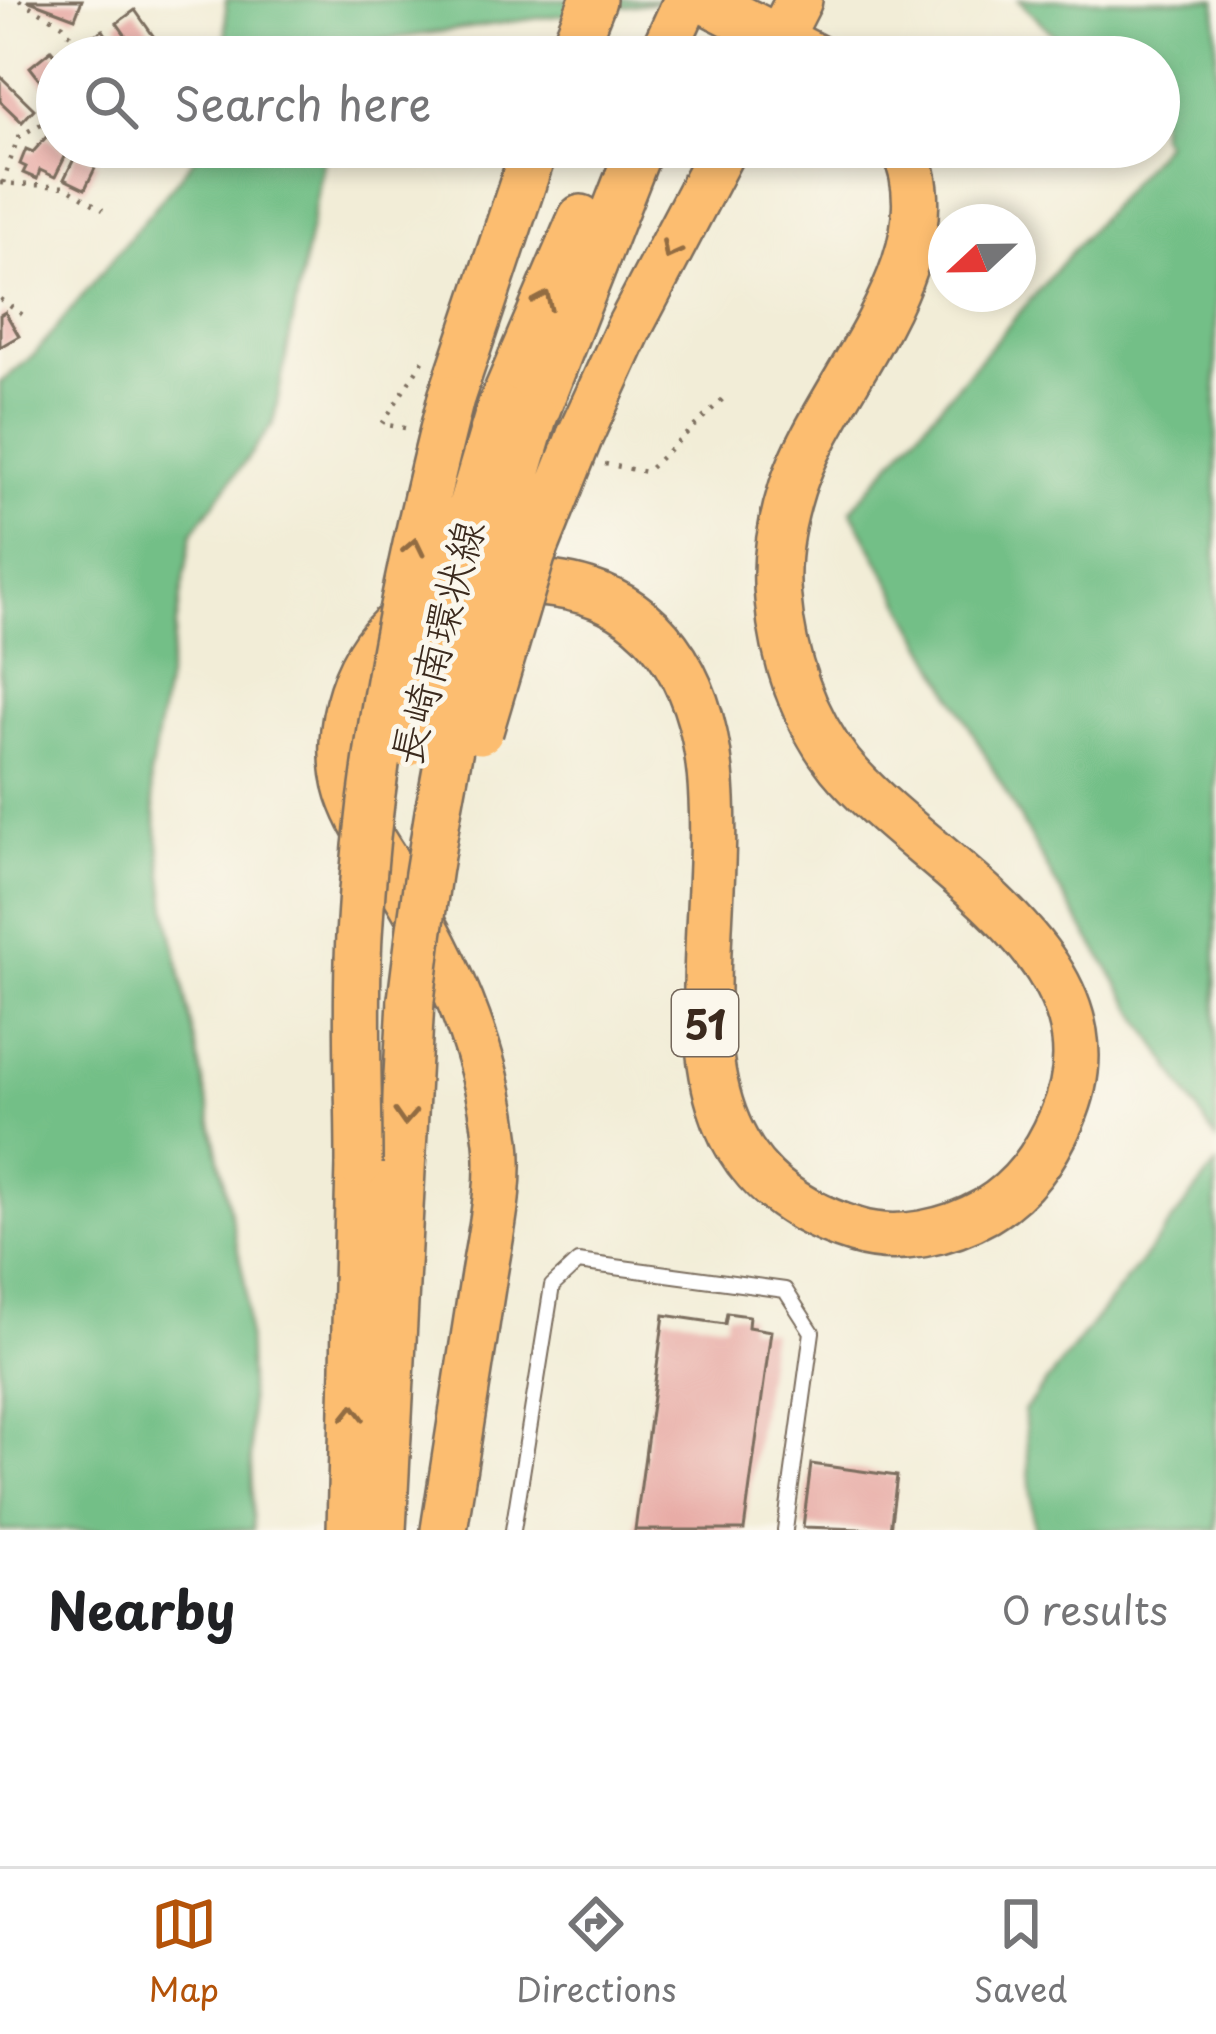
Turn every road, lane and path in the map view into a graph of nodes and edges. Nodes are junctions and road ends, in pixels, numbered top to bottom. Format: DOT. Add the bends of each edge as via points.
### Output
graph roads {
  1 [pos="19,0"];
  2 [pos="592,0"];
  3 [pos="686,22"];
  4 [pos="71,36"];
  5 [pos="578,36"];
  6 [pos="778,36"];
  7 [pos="36,127"];
  8 [pos="528,168"];
  9 [pos="606,168"];
  10 [pos="630,168"];
  11 [pos="714,168"];
  12 [pos="907,168"];
  13 [pos="1,183"];
  14 [pos="103,209"];
  15 [pos="0,299"];
  16 [pos="27,318"];
  17 [pos="517,413"];
  18 [pos="411,1000"];
  19 [pos="359,1164"];
  20 [pos="350,1530"];
  21 [pos="383,1530"];
  22 [pos="444,1530"];
  23 [pos="513,1530"];
  24 [pos="785,1530"];
  1 -- 4 [label="path"];
  2 -- 5 [label="main road"];
  3 -- 6 [label="main road"];
  7 -- 13 [label="path" via="18,137"];
  19 -- 8 [label="main road, one-way, bridge" via="359,938 375,765 409,571 452,398"];
  17 -- 9 [label="main road, 長崎南環状線, one-way" via="529,333"];
  10 -- 17 [label="main road"];
  11 -- 18 [label="main road, one-way, bridge" via="579,438 532,556 491,688 435,943"];
  12 -- 22 [label="main road, 51" via="914,208 906,260 792,486 778,560 784,645 800,698 838,762 1009,916 1054,974 1074,1035 1071,1099 1045,1157 1004,1200 962,1225 912,1235 861,1233 806,1210 757,1171 726,1122 710,1071 704,1004 716,798 706,720 687,675 656,633 584,588 474,583 399,620 348,706 342,751 349,793 470,1027 498,1148"];
  13 -- 14 [label="path" via="66,187"];
  15 -- 16 [label="path"];
  17 -- 18 [label="main road, bridge" via="431,830"];
  17 -- 19 [label="main road, 長崎南環状線, bridge" via="423,668 392,809"];
  18 -- 21 [label="main road, one-way"];
  20 -- 19 [label="main road, one-way"];
  23 -- 24 [label="lane" via="552,1286 578,1262 785,1290 812,1332"];
}
